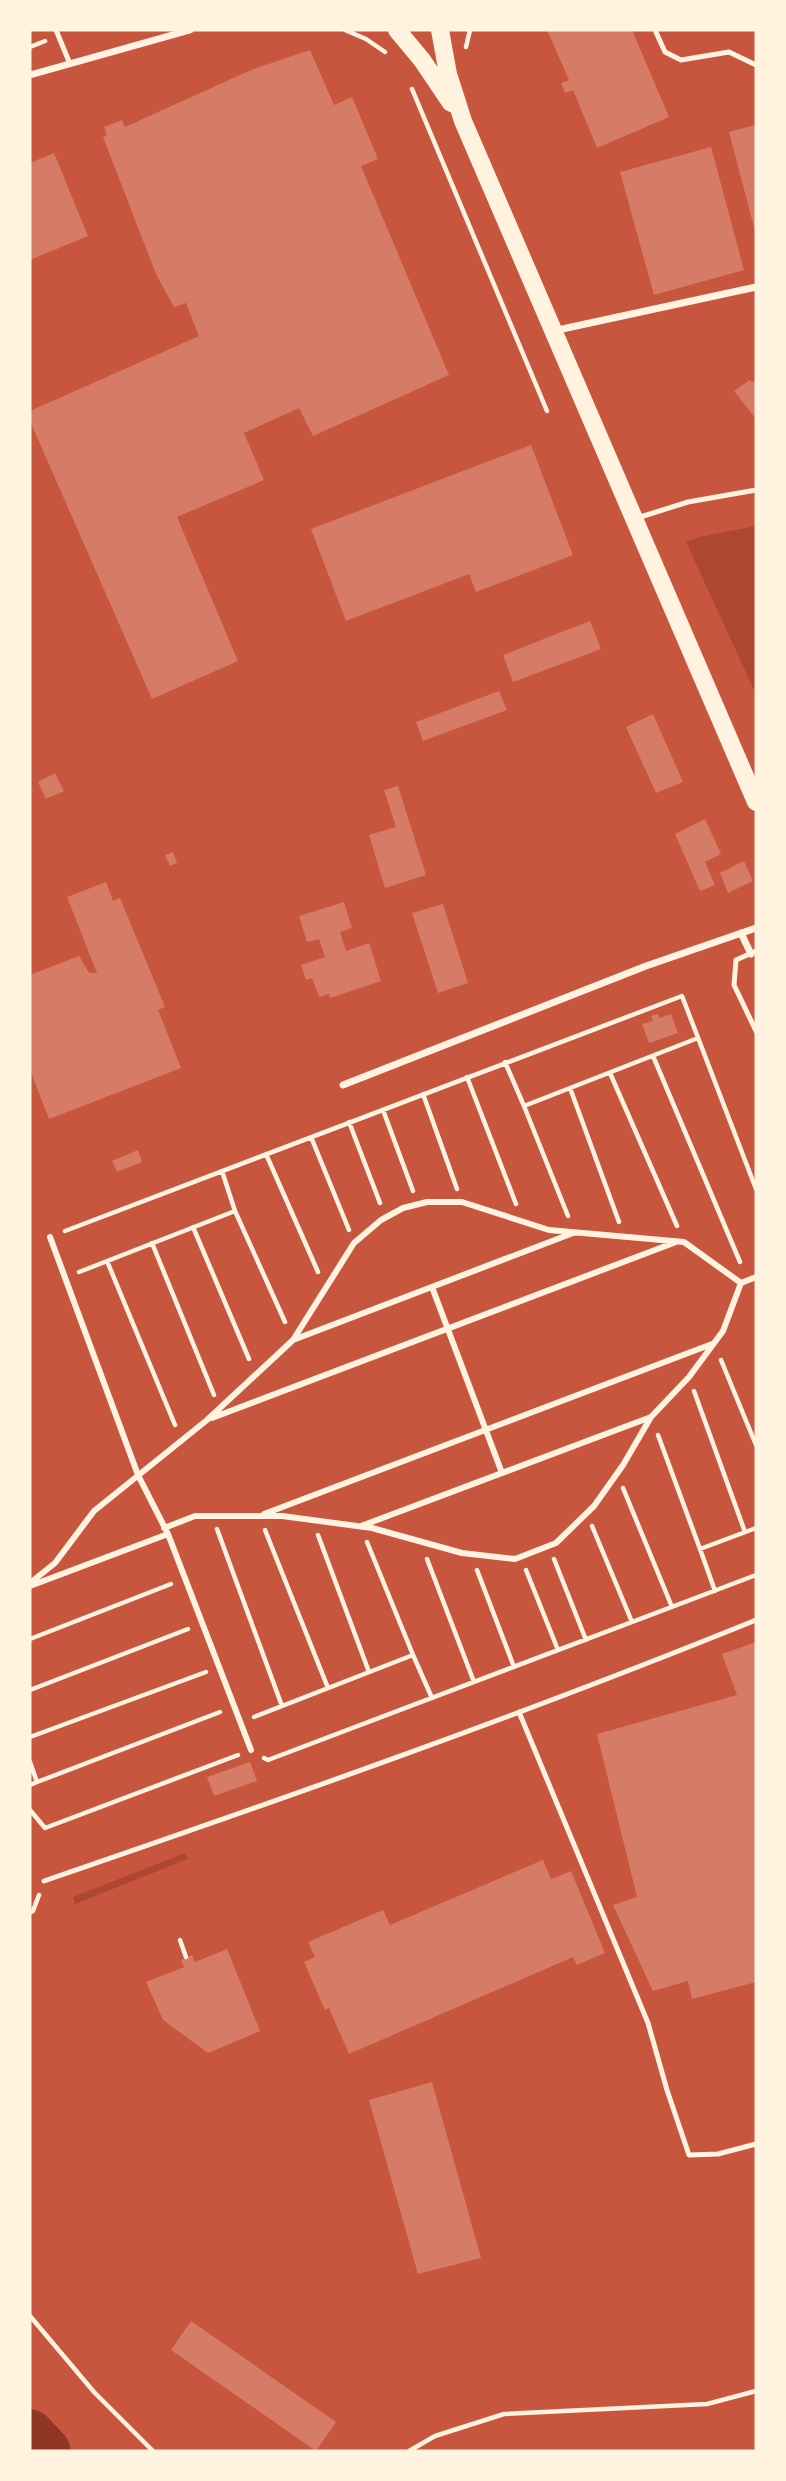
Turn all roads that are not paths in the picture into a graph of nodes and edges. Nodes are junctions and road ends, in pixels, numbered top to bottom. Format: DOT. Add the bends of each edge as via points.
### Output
graph roads {
  1 [pos="56,30"];
  2 [pos="190,30"];
  3 [pos="397,30"];
  4 [pos="440,30"];
  5 [pos="655,30"];
  6 [pos="70,65"];
  7 [pos="756,65"];
  8 [pos="30,75"];
  9 [pos="463,121"];
  10 [pos="756,287"];
  11 [pos="552,331"];
  12 [pos="756,490"];
  13 [pos="633,520"];
  14 [pos="756,802"];
  15 [pos="756,928"];
  16 [pos="741,933"];
  17 [pos="753,953"];
  18 [pos="756,1031"];
  19 [pos="343,1085"];
  20 [pos="575,1232"];
  21 [pos="50,1237"];
  22 [pos="681,1242"];
  23 [pos="756,1276"];
  24 [pos="744,1281"];
  25 [pos="432,1287"];
  26 [pos="448,1328"];
  27 [pos="293,1340"];
  28 [pos="714,1343"];
  29 [pos="651,1417"];
  30 [pos="207,1420"];
  31 [pos="486,1430"];
  32 [pos="502,1473"];
  33 [pos="138,1475"];
  34 [pos="259,1516"];
  35 [pos="360,1526"];
  36 [pos="166,1531"];
  37 [pos="30,1585"];
  38 [pos="756,1620"];
  39 [pos="519,1712"];
  40 [pos="251,1750"];
  41 [pos="44,1881"];
  42 [pos="756,2144"];
  1 -- 6 [label="lane"];
  2 -- 6 [label="street"];
  3 -- 9 [label="main road"];
  4 -- 9 [label="main road"];
  5 -- 7 [label="lane" via="665,52 681,60 729,52"];
  6 -- 8 [label="street"];
  9 -- 11 [label="main road"];
  10 -- 11 [label="street"];
  11 -- 13 [label="main road"];
  12 -- 13 [label="lane" via="688,502"];
  13 -- 14 [label="main road"];
  15 -- 16 [label="street"];
  16 -- 17 [label="street"];
  16 -- 19 [label="street"];
  17 -- 18 [label="lane" via="736,960 734,985"];
  20 -- 22 [label="street"];
  20 -- 25 [label="street"];
  20 -- 27 [label="street" via="549,1230 462,1202 403,1208 354,1243"];
  21 -- 33 [label="street"];
  22 -- 24 [label="street"];
  22 -- 26 [label="street"];
  23 -- 24 [label="street"];
  24 -- 28 [label="street"];
  25 -- 26 [label="street"];
  25 -- 27 [label="street"];
  26 -- 30 [label="street"];
  26 -- 31 [label="street"];
  27 -- 30 [label="street"];
  28 -- 29 [label="street"];
  28 -- 31 [label="street"];
  29 -- 32 [label="street"];
  29 -- 35 [label="street" via="587,1513 556,1543 521,1557 471,1554"];
  30 -- 33 [label="street"];
  31 -- 32 [label="street"];
  31 -- 34 [label="street"];
  32 -- 35 [label="street"];
  33 -- 36 [label="street"];
  33 -- 37 [label="street" via="94,1511 55,1563"];
  34 -- 35 [label="street"];
  34 -- 36 [label="street" via="195,1516"];
  36 -- 37 [label="street"];
  36 -- 40 [label="street"];
  38 -- 39 [label="lane"];
  39 -- 41 [label="lane"];
  39 -- 42 [label="lane" via="648,2023 689,2155 718,2154"];
}
